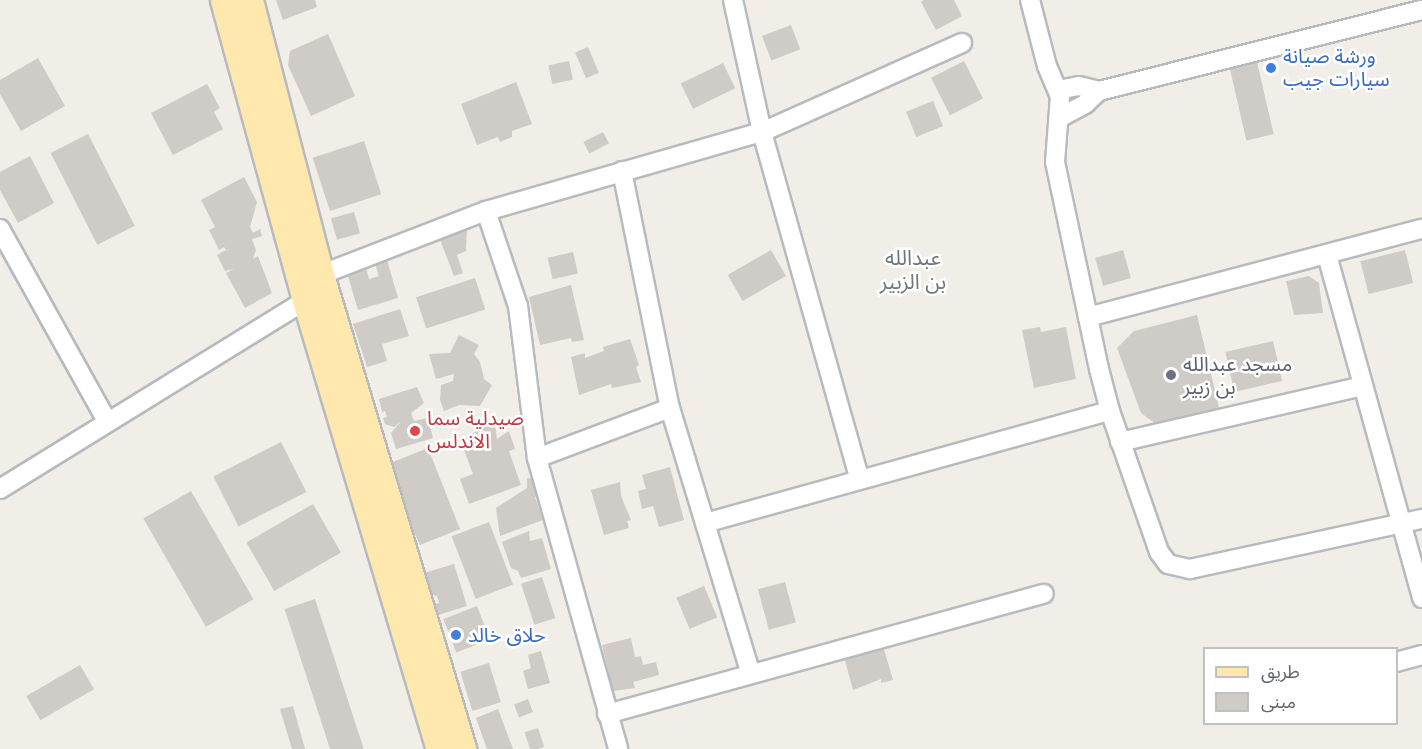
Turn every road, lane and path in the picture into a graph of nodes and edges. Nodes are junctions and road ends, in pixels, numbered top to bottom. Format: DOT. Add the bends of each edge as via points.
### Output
graph roads {
  1 [pos="224,0"];
  2 [pos="249,0"];
  3 [pos="733,0"];
  4 [pos="1029,0"];
  5 [pos="1422,10"];
  6 [pos="962,43"];
  7 [pos="1058,90"];
  8 [pos="1099,91"];
  9 [pos="1059,118"];
  10 [pos="762,132"];
  11 [pos="622,171"];
  12 [pos="486,211"];
  13 [pos="0,229"];
  14 [pos="1422,229"];
  15 [pos="1327,255"];
  16 [pos="320,275"];
  17 [pos="306,300"];
  18 [pos="1088,317"];
  19 [pos="1363,386"];
  20 [pos="670,408"];
  21 [pos="1110,411"];
  22 [pos="107,421"];
  23 [pos="1120,442"];
  24 [pos="537,458"];
  25 [pos="859,478"];
  26 [pos="0,489"];
  27 [pos="1422,519"];
  28 [pos="705,523"];
  29 [pos="1401,523"];
  30 [pos="1044,594"];
  31 [pos="1422,598"];
  32 [pos="1422,655"];
  33 [pos="1398,661"];
  34 [pos="750,672"];
  35 [pos="607,714"];
  36 [pos="440,749"];
  37 [pos="462,749"];
  38 [pos="618,749"];
  1 -- 17 [label="main road"];
  2 -- 16 [label="main road"];
  3 -- 10 [label="street"];
  4 -- 7 [label="street" via="1047,66"];
  5 -- 8 [label="street"];
  6 -- 10 [label="street"];
  7 -- 8 [label="street" via="1079,86"];
  7 -- 9 [label="street"];
  8 -- 9 [label="street"];
  9 -- 18 [label="street" via="1054,162"];
  10 -- 11 [label="street"];
  10 -- 25 [label="street"];
  11 -- 12 [label="street"];
  11 -- 20 [label="street"];
  12 -- 16 [label="street"];
  12 -- 24 [label="street" via="518,306"];
  13 -- 22 [label="street"];
  14 -- 15 [label="street"];
  15 -- 18 [label="street"];
  15 -- 19 [label="street"];
  16 -- 37 [label="main road"];
  17 -- 22 [label="street"];
  17 -- 36 [label="main road"];
  18 -- 21 [label="street"];
  19 -- 23 [label="street"];
  19 -- 29 [label="street"];
  20 -- 24 [label="street"];
  20 -- 28 [label="street"];
  21 -- 23 [label="street"];
  21 -- 25 [label="street"];
  22 -- 26 [label="street"];
  23 -- 29 [label="street" via="1159,552 1179,570"];
  24 -- 35 [label="street"];
  25 -- 28 [label="street"];
  27 -- 29 [label="street"];
  28 -- 34 [label="street"];
  29 -- 31 [label="street"];
  30 -- 34 [label="street"];
  32 -- 33 [label="street"];
  34 -- 35 [label="street"];
  35 -- 38 [label="street"];
}
